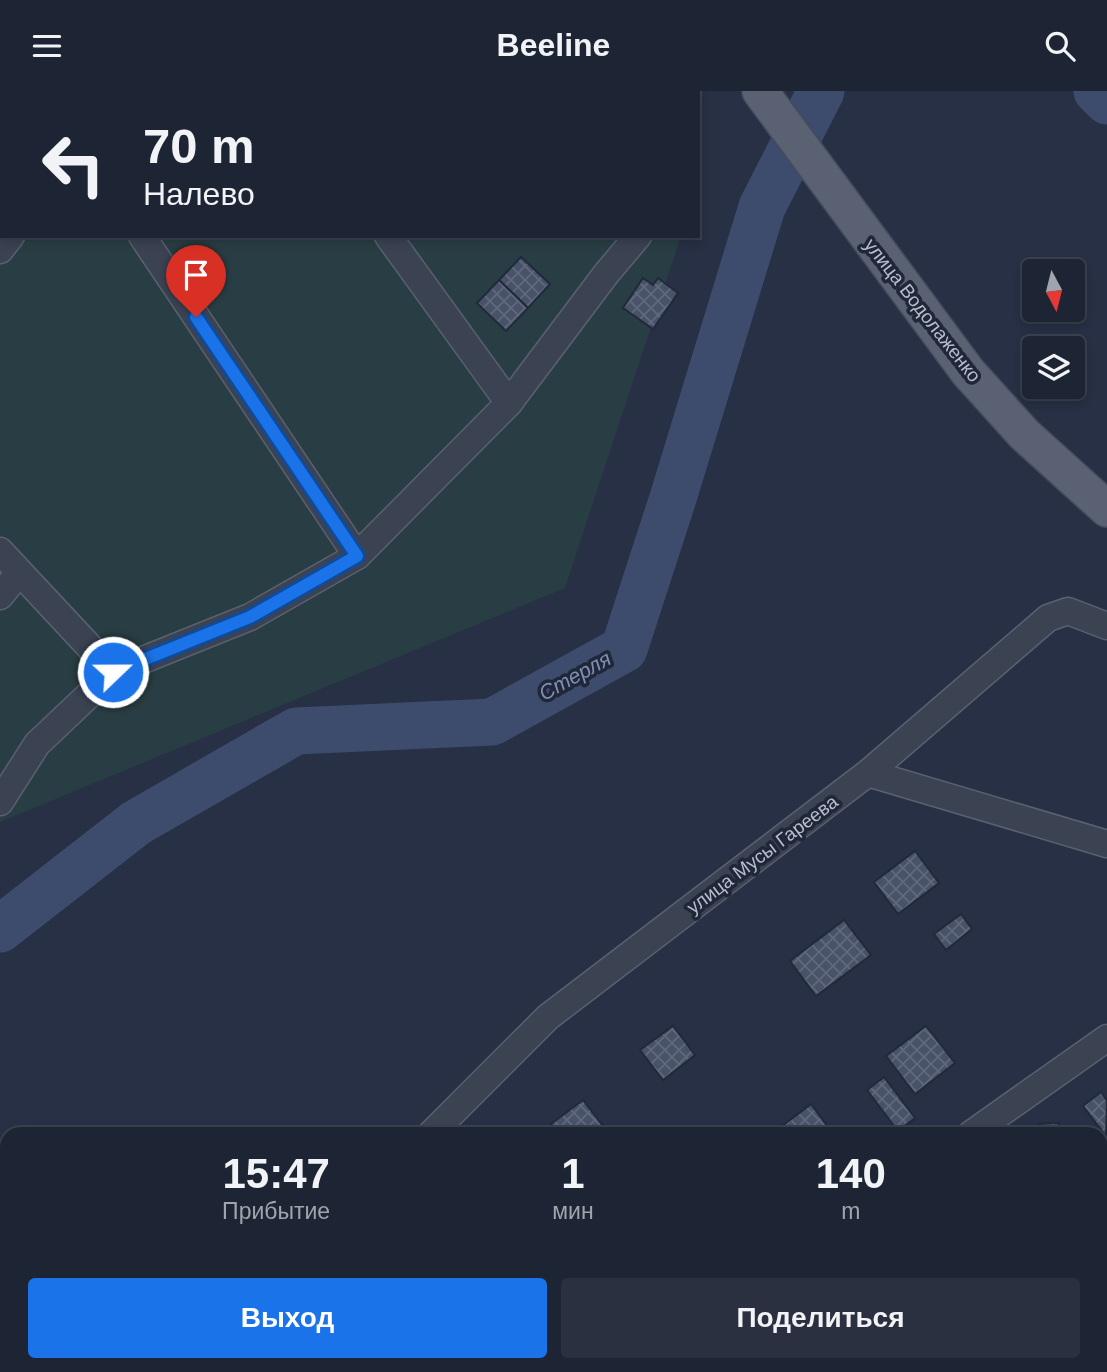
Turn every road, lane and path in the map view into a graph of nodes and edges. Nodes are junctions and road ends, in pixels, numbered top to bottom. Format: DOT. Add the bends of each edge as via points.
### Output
graph roads {
  1 [pos="760,91"];
  2 [pos="143,238"];
  3 [pos="389,238"];
  4 [pos="636,238"];
  5 [pos="509,403"];
  6 [pos="1107,509"];
  7 [pos="0,551"];
  8 [pos="357,556"];
  9 [pos="19,573"];
  10 [pos="0,596"];
  11 [pos="1107,626"];
  12 [pos="113,672"];
  13 [pos="868,773"];
  14 [pos="0,802"];
  15 [pos="1107,844"];
  16 [pos="1107,1038"];
  17 [pos="438,1127"];
  18 [pos="981,1127"];
  1 -- 6 [label="main road, улица Водолаженко" via="968,372 1024,434"];
  2 -- 8 [label="street"];
  3 -- 5 [label="street"];
  4 -- 5 [label="street"];
  5 -- 8 [label="street"];
  7 -- 9 [label="street"];
  8 -- 12 [label="street" via="250,617"];
  9 -- 10 [label="street"];
  9 -- 12 [label="street"];
  11 -- 13 [label="street, улица Мусы Гареева" via="1068,611 1048,618"];
  12 -- 14 [label="street" via="37,744"];
  13 -- 15 [label="street"];
  13 -- 17 [label="street, улица Мусы Гареева" via="548,1017"];
  16 -- 18 [label="street"];
}
